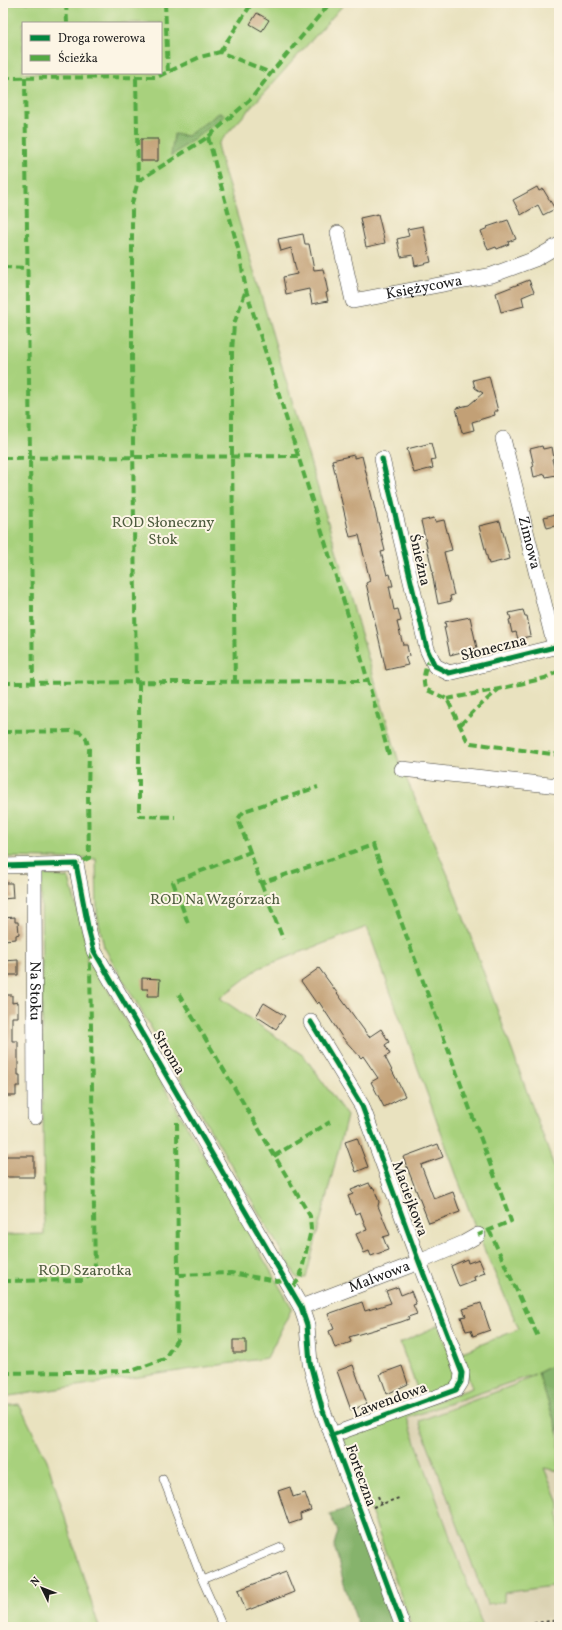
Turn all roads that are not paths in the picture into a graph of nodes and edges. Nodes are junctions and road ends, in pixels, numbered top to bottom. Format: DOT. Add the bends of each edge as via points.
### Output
graph roads {
  1 [pos="338,233"];
  2 [pos="559,246"];
  3 [pos="503,439"];
  4 [pos="382,459"];
  5 [pos="557,646"];
  6 [pos="435,666"];
  7 [pos="402,769"];
  8 [pos="559,786"];
  9 [pos="34,865"];
  10 [pos="3,866"];
  11 [pos="311,1022"];
  12 [pos="35,1118"];
  13 [pos="478,1235"];
  14 [pos="419,1262"];
  15 [pos="301,1307"];
  16 [pos="456,1390"];
  17 [pos="332,1435"];
  18 [pos="163,1479"];
  19 [pos="281,1547"];
  20 [pos="202,1580"];
  21 [pos="223,1627"];
  22 [pos="403,1627"];
  1 -- 2 [label="street, Księżycowa" via="353,302 492,275 535,259"];
  3 -- 5 [label="street, Zimowa"];
  4 -- 6 [label="street, Śnieżna" via="427,649"];
  5 -- 6 [label="street, Słoneczna" via="449,673"];
  7 -- 8 [label="street"];
  9 -- 10 [label="street, Stroma"];
  9 -- 12 [label="street, Na Stoku"];
  9 -- 15 [label="street, Stroma" via="76,864 94,951"];
  11 -- 14 [label="street, Maciejkowa" via="362,1106"];
  13 -- 14 [label="street, Malwowa"];
  14 -- 15 [label="street, Malwowa"];
  14 -- 16 [label="street, Maciejkowa" via="462,1373 461,1382"];
  15 -- 17 [label="street, Forteczna" via="307,1325 310,1363"];
  16 -- 17 [label="street, Lawendowa"];
  17 -- 22 [label="street, Forteczna"];
  18 -- 20 [label="lane"];
  19 -- 20 [label="lane"];
  20 -- 21 [label="lane"];
}
